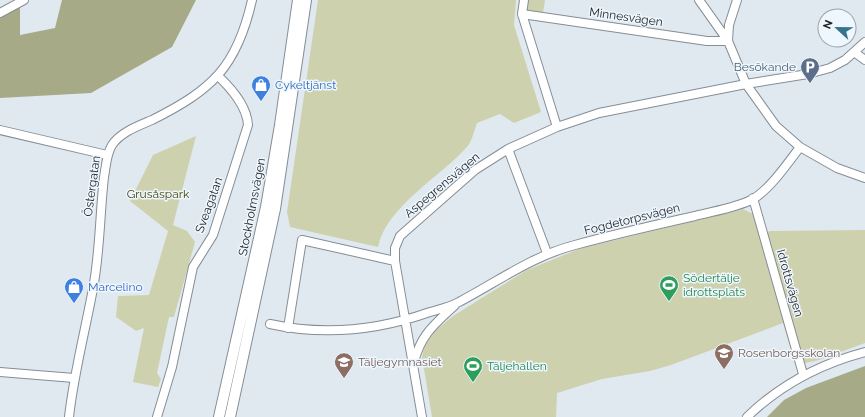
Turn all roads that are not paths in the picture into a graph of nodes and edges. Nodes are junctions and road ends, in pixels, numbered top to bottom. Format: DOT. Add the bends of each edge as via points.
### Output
graph roads {
  1 [pos="24,0"];
  2 [pos="252,0"];
  3 [pos="298,0"];
  4 [pos="306,0"];
  5 [pos="524,0"];
  6 [pos="699,0"];
  7 [pos="737,0"];
  8 [pos="0,13"];
  9 [pos="522,14"];
  10 [pos="728,41"];
  11 [pos="865,42"];
  12 [pos="854,52"];
  13 [pos="865,60"];
  14 [pos="218,76"];
  15 [pos="746,84"];
  16 [pos="557,127"];
  17 [pos="0,130"];
  18 [pos="800,148"];
  19 [pos="508,149"];
  20 [pos="107,155"];
  21 [pos="865,178"];
  22 [pos="754,198"];
  23 [pos="548,253"];
  24 [pos="395,260"];
  25 [pos="458,303"];
  26 [pos="406,321"];
  27 [pos="270,324"];
  28 [pos="288,328"];
  29 [pos="865,352"];
  30 [pos="413,365"];
  31 [pos="0,372"];
  32 [pos="803,374"];
  33 [pos="74,378"];
  34 [pos="69,417"];
  35 [pos="157,417"];
  36 [pos="219,417"];
  37 [pos="230,417"];
  38 [pos="422,417"];
  39 [pos="747,417"];
  1 -- 8 [label="street"];
  2 -- 14 [label="street, Östergatan" via="239,43"];
  3 -- 36 [label="main road, Stockholmsvägen" via="266,207"];
  4 -- 37 [label="main road, Stockholmsvägen" via="275,209"];
  5 -- 9 [label="street"];
  6 -- 10 [label="street"];
  7 -- 10 [label="street"];
  9 -- 10 [label="street, Minnesvägen" via="707,41"];
  9 -- 16 [label="street"];
  10 -- 15 [label="street"];
  11 -- 12 [label="street, Aspegrensvägen"];
  12 -- 13 [label="street"];
  12 -- 15 [label="street, Aspegrensvägen" via="830,68"];
  14 -- 20 [label="street, Östergatan" via="196,95 172,110 122,134"];
  14 -- 35 [label="street, Sveagatan" via="243,109 248,118 248,125 213,235 193,267 172,367"];
  15 -- 16 [label="street, Aspegrensvägen" via="599,112"];
  15 -- 18 [label="street" via="776,126"];
  16 -- 19 [label="street, Aspegrensvägen"];
  17 -- 20 [label="street"];
  18 -- 21 [label="street" via="837,168"];
  18 -- 22 [label="street, Fogdetorpsvägen" via="779,175"];
  19 -- 23 [label="street"];
  19 -- 24 [label="street, Aspegrensvägen" via="476,170 400,236 395,248"];
  20 -- 33 [label="street, Östergatan" via="94,282"];
  22 -- 23 [label="street, Fogdetorpsvägen" via="723,209"];
  22 -- 32 [label="street, Idrottsvägen"];
  23 -- 25 [label="street, Fogdetorpsvägen"];
  24 -- 26 [label="street, Aspegrensvägen"];
  24 -- 28 [label="street" via="302,240"];
  25 -- 26 [label="street, Fogdetorpsvägen"];
  25 -- 30 [label="street, Fogdetorpsvägen" via="427,331 418,346"];
  26 -- 28 [label="street, Fogdetorpsvägen" via="359,329 324,331"];
  26 -- 30 [label="street, Aspegrensvägen"];
  27 -- 28 [label="street, Fogdetorpsvägen"];
  29 -- 32 [label="street" via="847,356"];
  30 -- 38 [label="street, Aspegrensvägen"];
  31 -- 33 [label="street"];
  32 -- 39 [label="street" via="762,402"];
  33 -- 34 [label="street, Östergatan"];
}
